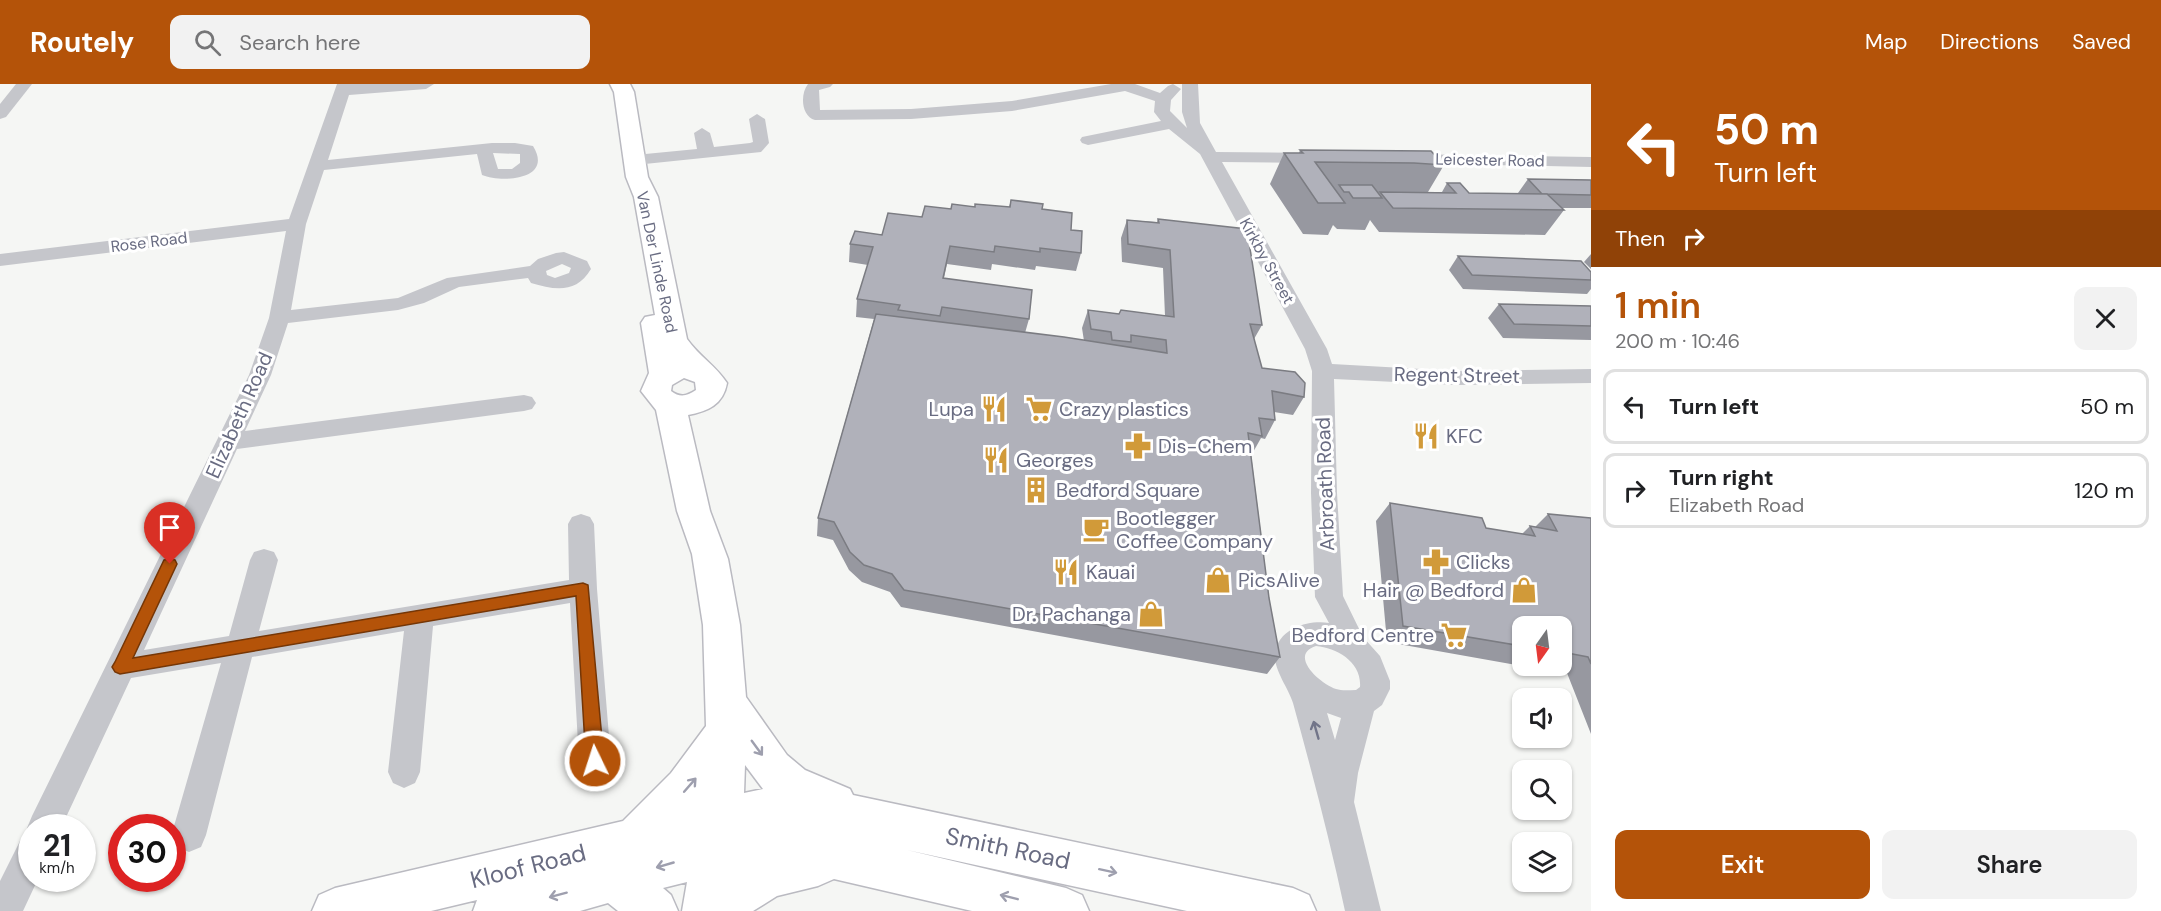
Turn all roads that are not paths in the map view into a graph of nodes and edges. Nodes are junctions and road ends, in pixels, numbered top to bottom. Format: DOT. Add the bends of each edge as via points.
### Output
graph roads {
  1 [pos="24,84"];
  2 [pos="426,84"];
  3 [pos="825,84"];
  4 [pos="1130,85"];
  5 [pos="623,86"];
  6 [pos="344,87"];
  7 [pos="1170,92"];
  8 [pos="1190,92"];
  9 [pos="0,114"];
  10 [pos="757,119"];
  11 [pos="1192,123"];
  12 [pos="1173,125"];
  13 [pos="702,133"];
  14 [pos="1088,140"];
  15 [pos="484,149"];
  16 [pos="707,154"];
  17 [pos="1208,155"];
  18 [pos="1333,158"];
  19 [pos="1389,159"];
  20 [pos="1591,162"];
  21 [pos="318,166"];
  22 [pos="636,169"];
  23 [pos="297,224"];
  24 [pos="0,260"];
  25 [pos="536,271"];
  26 [pos="279,318"];
  27 [pos="1323,371"];
  28 [pos="1591,376"];
  29 [pos="703,386"];
  30 [pos="666,390"];
  31 [pos="524,403"];
  32 [pos="228,442"];
  33 [pos="581,524"];
  34 [pos="707,543"];
  35 [pos="264,560"];
  36 [pos="583,589"];
  37 [pos="1329,597"];
  38 [pos="420,615"];
  39 [pos="1306,635"];
  40 [pos="1351,645"];
  41 [pos="241,646"];
  42 [pos="120,667"];
  43 [pos="1303,685"];
  44 [pos="1361,703"];
  45 [pos="725,716"];
  46 [pos="595,761"];
  47 [pos="404,772"];
  48 [pos="1339,807"];
  49 [pos="51,814"];
  50 [pos="897,824"];
  51 [pos="189,835"];
  52 [pos="719,836"];
  53 [pos="853,859"];
  54 [pos="624,860"];
  55 [pos="18,882"];
  56 [pos="4,911"];
  57 [pos="335,911"];
  58 [pos="496,911"];
  59 [pos="655,911"];
  60 [pos="705,911"];
  61 [pos="719,911"];
  62 [pos="1066,911"];
  63 [pos="1293,911"];
  64 [pos="1363,911"];
  1 -- 9 [label="street"];
  2 -- 6 [label="street"];
  3 -- 4 [label="street" via="811,90 815,115 911,114 1012,106"];
  4 -- 7 [label="street"];
  5 -- 22 [label="main road, Van Der Linde Road"];
  6 -- 21 [label="street, Elizabeth Road"];
  7 -- 8 [label="street"];
  7 -- 12 [label="street" via="1162,112"];
  8 -- 11 [label="street, Kirkby Street"];
  10 -- 16 [label="street" via="761,143 755,148"];
  11 -- 12 [label="street"];
  11 -- 17 [label="street, Kirkby Street"];
  12 -- 14 [label="street"];
  12 -- 17 [label="street, Kirkby Street"];
  13 -- 16 [label="street"];
  15 -- 21 [label="street"];
  16 -- 22 [label="street"];
  17 -- 18 [label="street"];
  17 -- 27 [label="street, Kirkby Street" via="1316,348"];
  19 -- 20 [label="street, Leicester Road"];
  21 -- 23 [label="street, Elizabeth Road"];
  22 -- 29 [label="main road, Van Der Linde Road" via="646,196 673,340"];
  22 -- 30 [label="main road, Van Der Linde Road" via="634,197"];
  23 -- 24 [label="street, Rose Road"];
  23 -- 26 [label="street, Elizabeth Road"];
  25 -- 26 [label="street" via="462,280 407,302"];
  26 -- 32 [label="street, Elizabeth Road" via="260,375"];
  27 -- 28 [label="street, Regent Street" via="1457,378"];
  27 -- 37 [label="street, Arbroath Road"];
  29 -- 30 [label="main road" via="678,369"];
  29 -- 34 [label="main road, Van Der Linde Road" via="694,426 708,504"];
  30 -- 34 [label="main road, Van Der Linde Road" via="695,515"];
  31 -- 32 [label="street"];
  32 -- 42 [label="street, Elizabeth Road"];
  33 -- 36 [label="street"];
  34 -- 45 [label="main road, Van Der Linde Road" via="725,657"];
  35 -- 41 [label="street"];
  36 -- 38 [label="street"];
  36 -- 46 [label="street"];
  37 -- 39 [label="street"];
  37 -- 40 [label="street, Arbroath Road"];
  38 -- 41 [label="street"];
  38 -- 47 [label="street"];
  39 -- 40 [label="street" via="1328,635"];
  39 -- 43 [label="street" via="1290,647 1289,657 1291,668"];
  40 -- 44 [label="street" via="1370,664 1376,677 1371,697"];
  41 -- 42 [label="street"];
  41 -- 51 [label="street"];
  42 -- 49 [label="street, Elizabeth Road"];
  43 -- 44 [label="street" via="1325,700"];
  48 -- 43 [label="street, one-way"];
  44 -- 48 [label="street" via="1342,773"];
  45 -- 50 [label="main road, one-way" via="790,785 814,797"];
  45 -- 52 [label="main road, Van Der Linde Road"];
  54 -- 45 [label="main road, one-way" via="699,774"];
  48 -- 64 [label="street"];
  50 -- 52 [label="main road, Smith Road" via="838,813 762,810"];
  50 -- 63 [label="main road, Smith Road, one-way"];
  52 -- 53 [label="main road"];
  52 -- 54 [label="main road, Kloof Road"];
  52 -- 60 [label="main road, Van Der Linde Road"];
  53 -- 61 [label="main road" via="799,867 761,878"];
  62 -- 53 [label="main road, one-way"];
  54 -- 57 [label="main road, Kloof Road"];
  54 -- 58 [label="main road, Kloof Road, one-way"];
  54 -- 59 [label="main road"];
  55 -- 56 [label="street"];
}
